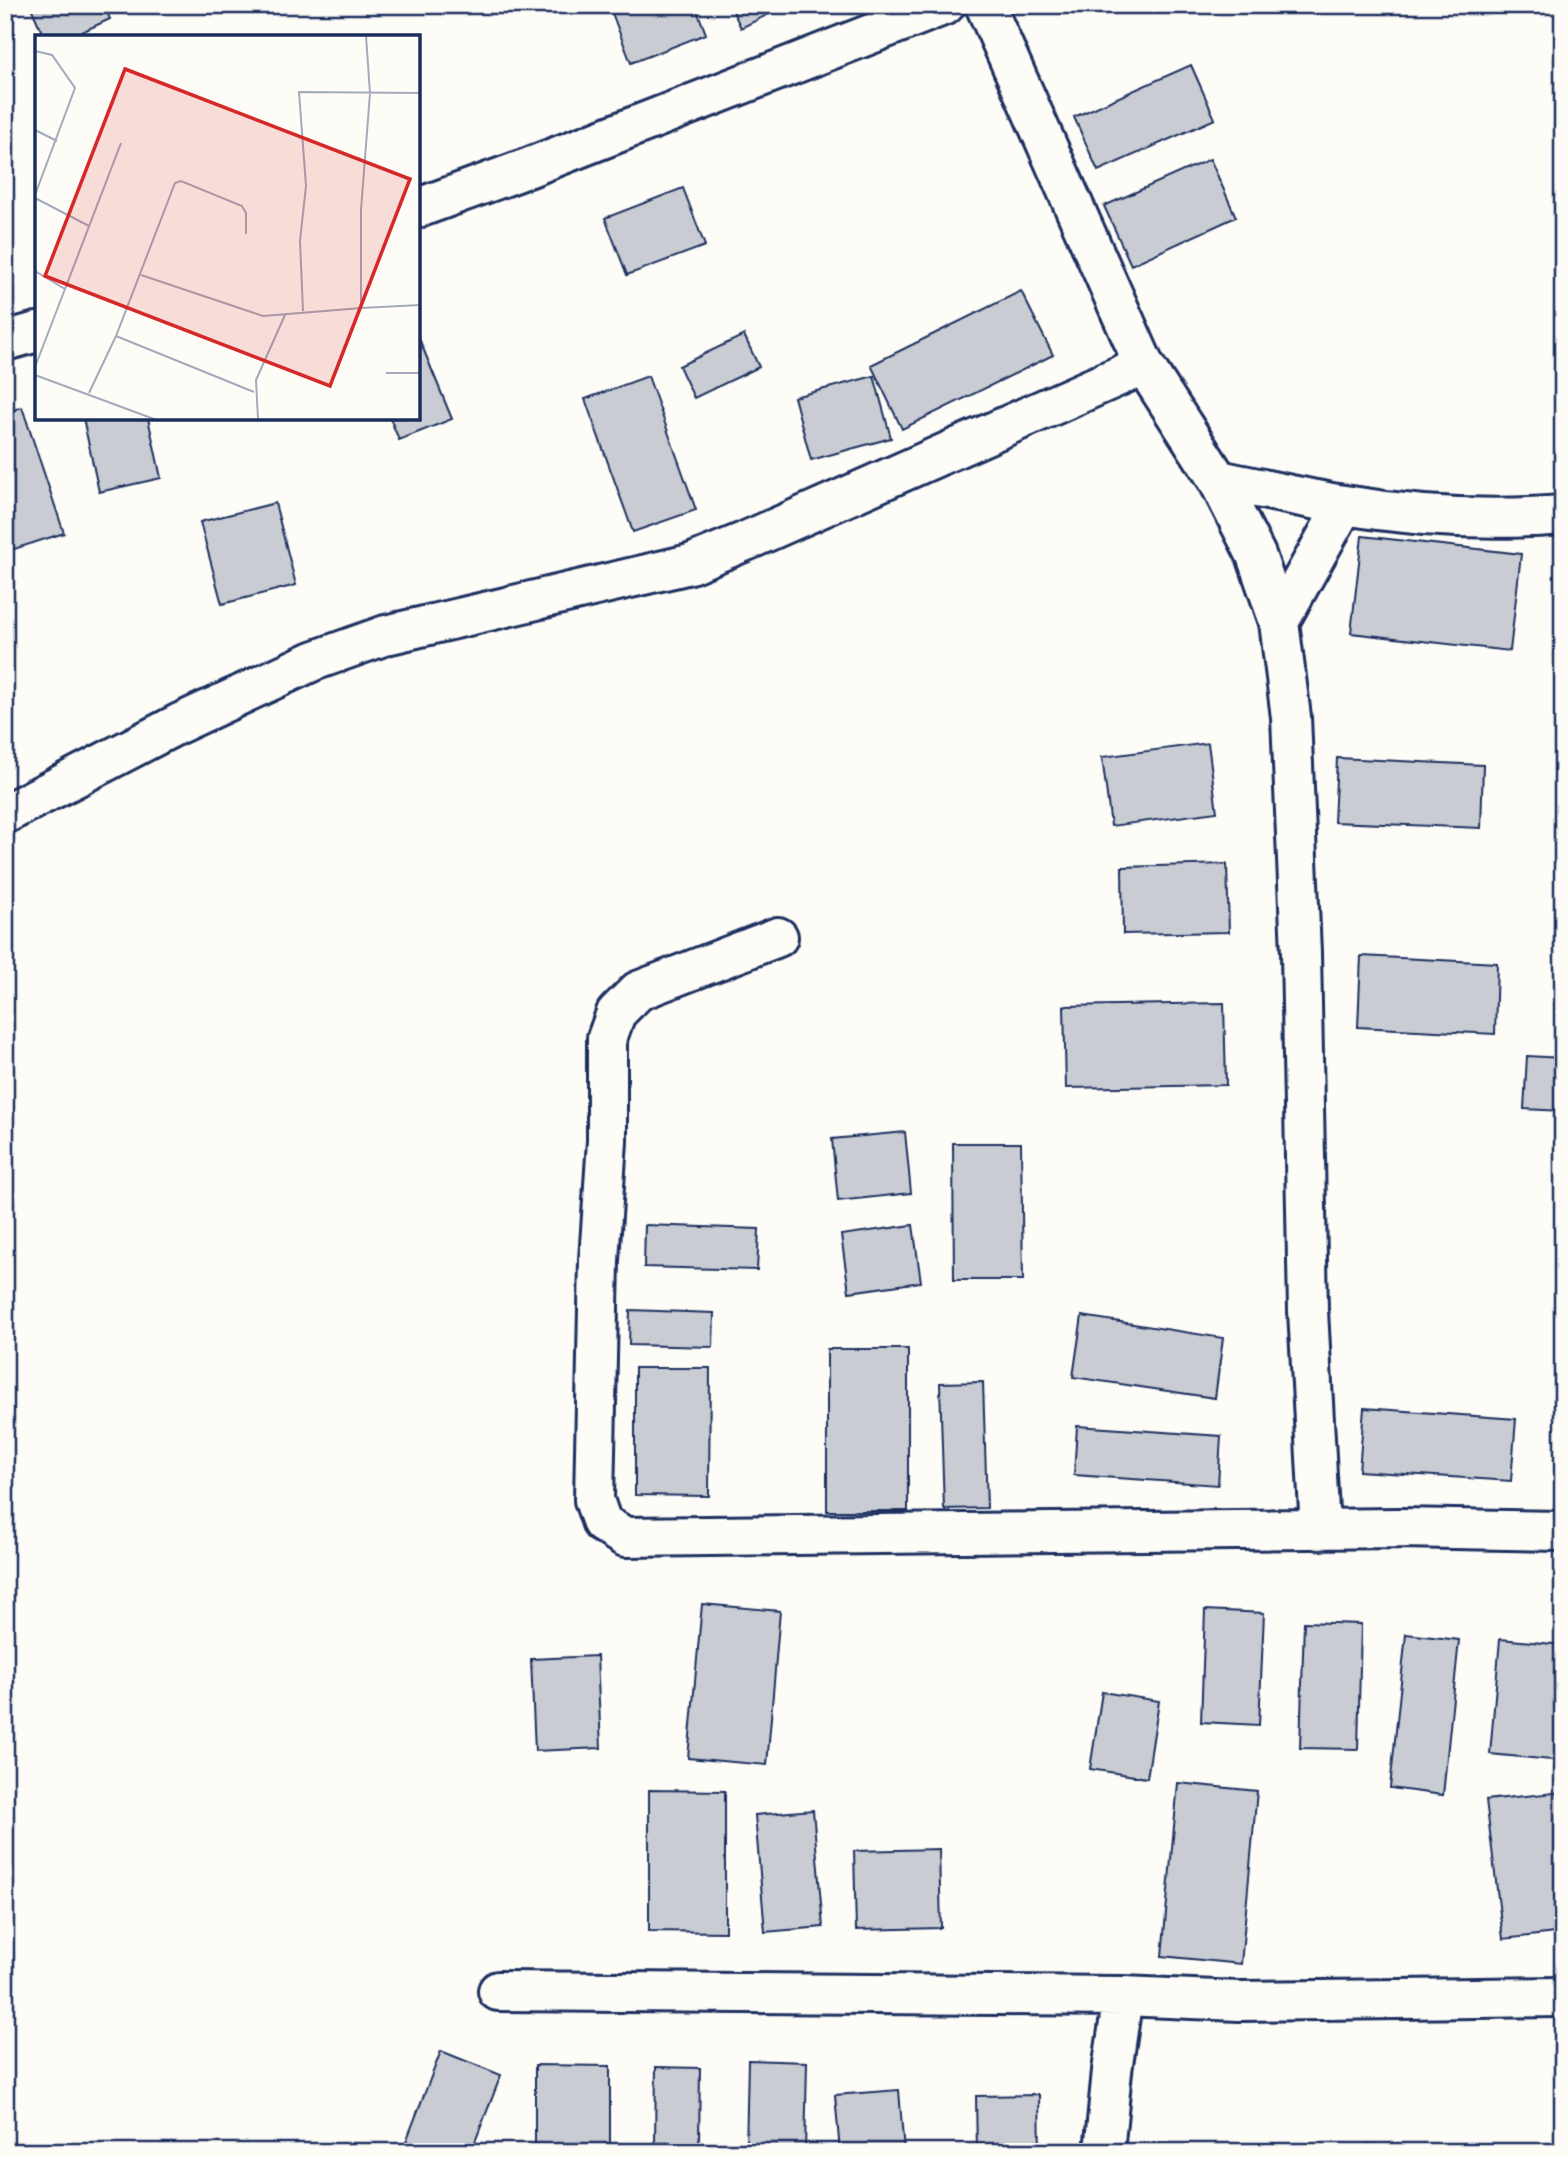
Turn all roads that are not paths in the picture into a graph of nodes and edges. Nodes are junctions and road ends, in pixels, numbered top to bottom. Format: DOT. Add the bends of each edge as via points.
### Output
graph roads {
  1 [pos="944,5"];
  2 [pos="985,5"];
  3 [pos="420,207"];
  4 [pos="35,333"];
  5 [pos="5,341"];
  6 [pos="1144,365"];
  7 [pos="1218,480"];
  8 [pos="1344,505"];
  9 [pos="1563,515"];
  10 [pos="1279,622"];
  11 [pos="5,814"];
  12 [pos="778,937"];
  13 [pos="1320,1530"];
  14 [pos="1563,1531"];
  15 [pos="498,1991"];
  16 [pos="1123,1996"];
  17 [pos="1563,1997"];
  18 [pos="1104,2152"];
  1 -- 3 [label="street"];
  2 -- 6 [label="street"];
  4 -- 5 [label="street"];
  6 -- 7 [label="street"];
  6 -- 11 [label="street" via="690,564 386,635 313,662 178,724"];
  7 -- 8 [label="street"];
  7 -- 10 [label="street" via="1256,555"];
  8 -- 9 [label="street" via="1406,513"];
  8 -- 10 [label="street"];
  10 -- 13 [label="street" via="1291,717 1308,1311"];
  12 -- 13 [label="street" via="638,991 617,1013 607,1038 594,1500 602,1523 625,1537"];
  13 -- 14 [label="street"];
  15 -- 16 [label="street"];
  16 -- 17 [label="street" via="1239,2001"];
  16 -- 18 [label="street"];
}
